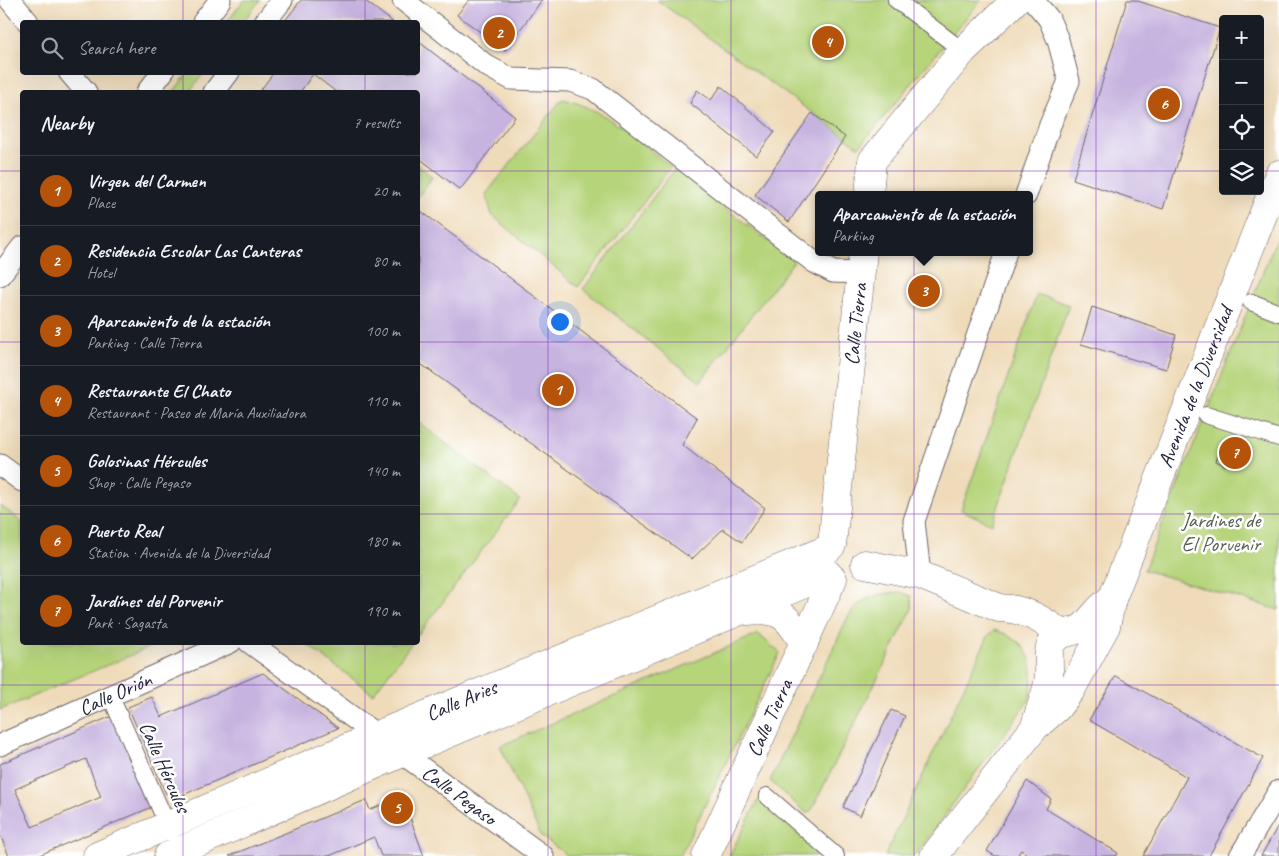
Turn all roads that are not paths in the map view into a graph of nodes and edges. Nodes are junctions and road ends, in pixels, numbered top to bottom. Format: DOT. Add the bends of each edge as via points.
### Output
graph roads {
  1 [pos="10,0"];
  2 [pos="282,0"];
  3 [pos="404,0"];
  4 [pos="896,0"];
  5 [pos="1016,0"];
  6 [pos="1033,0"];
  7 [pos="26,20"];
  8 [pos="267,20"];
  9 [pos="963,51"];
  10 [pos="72,75"];
  11 [pos="161,75"];
  12 [pos="227,75"];
  13 [pos="84,90"];
  14 [pos="149,90"];
  15 [pos="216,90"];
  16 [pos="1279,174"];
  17 [pos="869,191"];
  18 [pos="1027,191"];
  19 [pos="1272,207"];
  20 [pos="1005,256"];
  21 [pos="862,263"];
  22 [pos="1251,302"];
  23 [pos="1279,313"];
  24 [pos="1206,415"];
  25 [pos="1279,438"];
  26 [pos="0,465"];
  27 [pos="20,480"];
  28 [pos="830,562"];
  29 [pos="920,575"];
  30 [pos="1112,599"];
  31 [pos="738,612"];
  32 [pos="804,644"];
  33 [pos="224,645"];
  34 [pos="252,645"];
  35 [pos="1057,645"];
  36 [pos="1085,663"];
  37 [pos="110,695"];
  38 [pos="1035,727"];
  39 [pos="377,736"];
  40 [pos="0,745"];
  41 [pos="400,754"];
  42 [pos="1279,791"];
  43 [pos="767,796"];
  44 [pos="168,826"];
  45 [pos="176,855"];
  46 [pos="97,856"];
  47 [pos="543,856"];
  48 [pos="706,856"];
  49 [pos="836,856"];
  50 [pos="934,856"];
  51 [pos="1240,856"];
  1 -- 7 [label="street"];
  2 -- 8 [label="street"];
  3 -- 21 [label="street" via="487,66 512,79 570,81 593,89 814,262 833,272"];
  4 -- 9 [label="street"];
  5 -- 9 [label="street"];
  6 -- 18 [label="street" via="1048,19 1058,40 1069,81"];
  9 -- 17 [label="street" via="872,161"];
  10 -- 13 [label="street"];
  11 -- 14 [label="street"];
  12 -- 15 [label="street"];
  16 -- 19 [label="street, Avenida de la Diversidad"];
  19 -- 30 [label="street, Avenida de la Diversidad"];
  20 -- 29 [label="street" via="914,521"];
  21 -- 28 [label="street, Calle Tierra"];
  22 -- 23 [label="street"];
  24 -- 25 [label="street"];
  26 -- 27 [label="street"];
  28 -- 29 [label="street" via="845,541 858,546 865,564"];
  28 -- 31 [label="street, Calle Aries"];
  28 -- 32 [label="street, Calle Tierra"];
  28 -- 39 [label="street, Calle Aries"];
  29 -- 35 [label="street" via="999,608 1013,608 1032,615"];
  30 -- 35 [label="street, Avenida de la Diversidad"];
  30 -- 36 [label="street, Avenida de la Diversidad" via="1106,626"];
  31 -- 32 [label="street" via="774,610 786,618"];
  31 -- 41 [label="street, Calle Aries"];
  32 -- 48 [label="street, Calle Tierra"];
  33 -- 37 [label="street, Calle Orión"];
  34 -- 39 [label="street"];
  35 -- 36 [label="street" via="1076,634 1086,643"];
  35 -- 36 [label="street" via="1054,666 1064,673 1070,673"];
  35 -- 38 [label="street, Avenida de la Diversidad"];
  36 -- 38 [label="street, Avenida de la Diversidad" via="1057,708"];
  37 -- 40 [label="street, Calle Orión"];
  37 -- 44 [label="street, Calle Hércules"];
  38 -- 50 [label="street, Avenida de la Diversidad"];
  39 -- 41 [label="street, Calle Pegaso"];
  39 -- 44 [label="street, Calle Aries"];
  41 -- 45 [label="street, Calle Aries"];
  41 -- 47 [label="street, Calle Pegaso"];
  42 -- 51 [label="street"];
  43 -- 49 [label="street"];
  44 -- 45 [label="street, Calle Hércules"];
  44 -- 46 [label="street, Calle Aries"];
}
